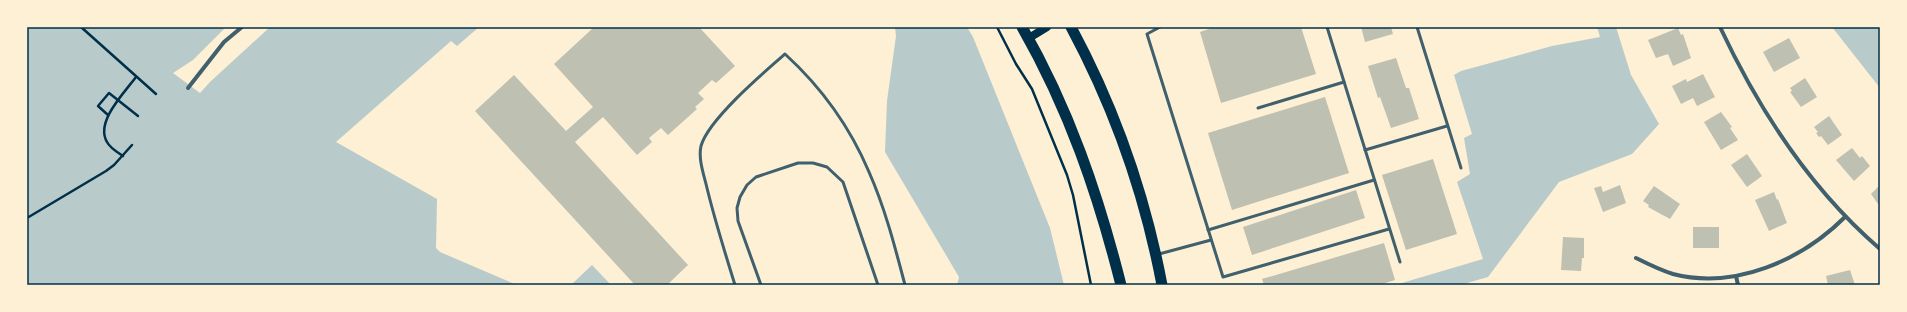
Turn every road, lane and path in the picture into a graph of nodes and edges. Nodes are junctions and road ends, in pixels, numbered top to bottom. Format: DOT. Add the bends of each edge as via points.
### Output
graph roads {
  1 [pos="81,27"];
  2 [pos="242,27"];
  3 [pos="997,27"];
  4 [pos="1022,27"];
  5 [pos="1047,27"];
  6 [pos="1071,27"];
  7 [pos="1160,27"];
  8 [pos="1327,27"];
  9 [pos="1417,27"];
  10 [pos="1720,27"];
  11 [pos="1029,38"];
  12 [pos="136,77"];
  13 [pos="1344,82"];
  14 [pos="188,88"];
  15 [pos="156,94"];
  16 [pos="119,100"];
  17 [pos="1258,108"];
  18 [pos="108,115"];
  19 [pos="138,116"];
  20 [pos="1447,126"];
  21 [pos="132,145"];
  22 [pos="1365,150"];
  23 [pos="123,156"];
  24 [pos="1461,168"];
  25 [pos="1374,180"];
  26 [pos="1846,217"];
  27 [pos="27,218"];
  28 [pos="1389,228"];
  29 [pos="1208,230"];
  30 [pos="1211,240"];
  31 [pos="1880,249"];
  32 [pos="1156,255"];
  33 [pos="1636,258"];
  34 [pos="1400,262"];
  35 [pos="1736,276"];
  36 [pos="735,285"];
  37 [pos="761,285"];
  38 [pos="878,285"];
  39 [pos="905,285"];
  40 [pos="1091,285"];
  41 [pos="1121,285"];
  42 [pos="1162,285"];
  43 [pos="1738,285"];
  1 -- 12 [label="path"];
  2 -- 14 [label="street" via="224,42"];
  3 -- 40 [label="path" via="1032,89 1068,175"];
  4 -- 11 [label="highway"];
  5 -- 11 [label="main road"];
  6 -- 32 [label="highway" via="1087,56 1116,124 1147,218"];
  7 -- 29 [label="lane" via="1147,34"];
  8 -- 13 [label="lane"];
  9 -- 20 [label="lane"];
  10 -- 26 [label="street" via="1758,101 1801,164"];
  11 -- 41 [label="highway" via="1056,93 1089,172"];
  12 -- 15 [label="path"];
  12 -- 16 [label="path"];
  13 -- 17 [label="lane"];
  13 -- 22 [label="lane"];
  16 -- 18 [label="path"];
  16 -- 18 [label="path" via="109,92 98,106"];
  16 -- 19 [label="path"];
  18 -- 23 [label="path" via="104,127 106,140"];
  20 -- 22 [label="lane"];
  20 -- 24 [label="lane"];
  21 -- 23 [label="path"];
  22 -- 25 [label="lane"];
  23 -- 27 [label="path" via="88,183"];
  25 -- 28 [label="lane"];
  25 -- 29 [label="lane"];
  26 -- 31 [label="street"];
  26 -- 35 [label="street" via="1807,249 1768,267"];
  28 -- 30 [label="lane" via="1223,277"];
  28 -- 34 [label="lane"];
  29 -- 30 [label="lane"];
  30 -- 32 [label="lane"];
  32 -- 42 [label="highway"];
  33 -- 35 [label="street" via="1659,269 1688,276"];
  35 -- 43 [label="street"];
  36 -- 39 [label="lane" via="718,234 703,169 701,146 710,129 747,87 784,54 802,70 823,95 845,126 869,171 892,235"];
  37 -- 38 [label="lane" via="738,221 737,208 740,197 747,185 756,177 798,163 813,162 826,167 843,182"];
}
